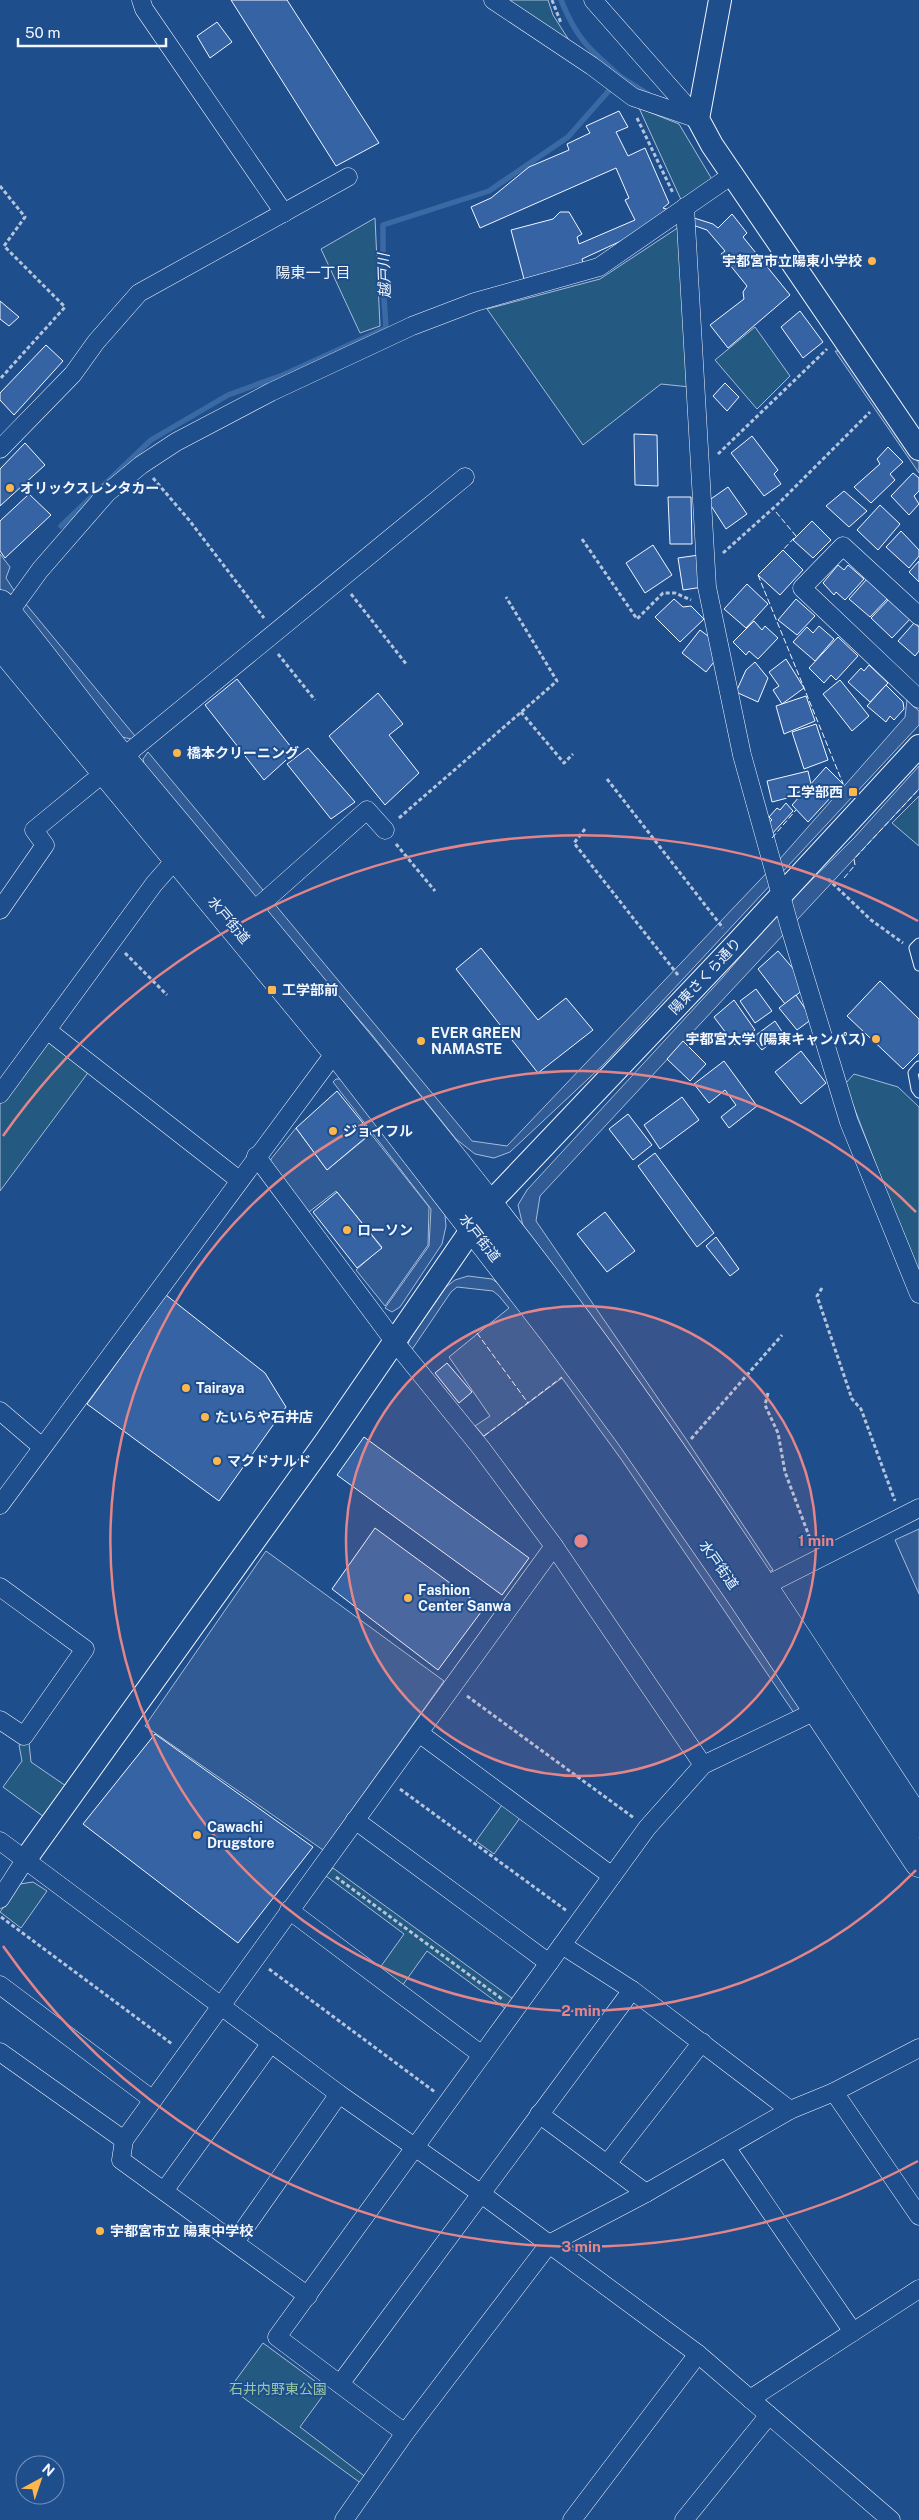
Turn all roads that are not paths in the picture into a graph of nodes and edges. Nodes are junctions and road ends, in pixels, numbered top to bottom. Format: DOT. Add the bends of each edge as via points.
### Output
graph roads {
  1 [pos="140,0"];
  2 [pos="493,0"];
  3 [pos="593,0"];
  4 [pos="720,0"];
  5 [pos="698,119"];
  6 [pos="732,174"];
  7 [pos="348,177"];
  8 [pos="683,209"];
  9 [pos="284,213"];
  10 [pos="0,449"];
  11 [pos="919,450"];
  12 [pos="465,477"];
  13 [pos="919,616"];
  14 [pos="4,617"];
  15 [pos="0,644"];
  16 [pos="919,699"];
  17 [pos="919,746"];
  18 [pos="114,764"];
  19 [pos="385,830"];
  20 [pos="185,850"];
  21 [pos="781,894"];
  22 [pos="0,910"];
  23 [pos="252,913"];
  24 [pos="917,945"];
  25 [pos="919,966"];
  26 [pos="47,1030"];
  27 [pos="343,1041"];
  28 [pos="919,1066"];
  29 [pos="0,1094"];
  30 [pos="919,1094"];
  31 [pos="256,1156"];
  32 [pos="238,1180"];
  33 [pos="488,1204"];
  34 [pos="472,1227"];
  35 [pos="919,1294"];
  36 [pos="394,1341"];
  37 [pos="0,1411"];
  38 [pos="42,1447"];
  39 [pos="0,1504"];
  40 [pos="919,1508"];
  41 [pos="554,1546"];
  42 [pos="0,1587"];
  43 [pos="753,1592"];
  44 [pos="828,1705"];
  45 [pos="0,1720"];
  46 [pos="418,1733"];
  47 [pos="703,1765"];
  48 [pos="355,1820"];
  49 [pos="919,1823"];
  50 [pos="0,1841"];
  51 [pos="25,1860"];
  52 [pos="919,1863"];
  53 [pos="612,1876"];
  54 [pos="0,1899"];
  55 [pos="289,1910"];
  56 [pos="562,1945"];
  57 [pos="549,1962"];
  58 [pos="0,1985"];
  59 [pos="632,1990"];
  60 [pos="221,2006"];
  61 [pos="702,2042"];
  62 [pos="271,2043"];
  63 [pos="919,2048"];
  64 [pos="0,2052"];
  65 [pos="482,2055"];
  66 [pos="834,2092"];
  67 [pos="339,2094"];
  68 [pos="153,2100"];
  69 [pos="790,2110"];
  70 [pos="539,2114"];
  71 [pos="124,2140"];
  72 [pos="726,2147"];
  73 [pos="416,2148"];
  74 [pos="607,2164"];
  75 [pos="164,2191"];
  76 [pos="480,2193"];
  77 [pos="646,2193"];
  78 [pos="919,2216"];
  79 [pos="234,2242"];
  80 [pos="549,2244"];
  81 [pos="919,2289"];
  82 [pos="308,2296"];
  83 [pos="853,2332"];
  84 [pos="698,2354"];
  85 [pos="340,2384"];
  86 [pos="750,2399"];
  87 [pos="768,2415"];
  88 [pos="405,2433"];
  89 [pos="350,2518"];
  90 [pos="572,2520"];
  91 [pos="684,2520"];
  92 [pos="891,2520"];
  1 -- 9 [label="street"];
  2 -- 5 [label="street" via="627,93"];
  3 -- 5 [label="street"];
  4 -- 5 [label="street"];
  5 -- 6 [label="street"];
  6 -- 8 [label="street"];
  6 -- 11 [label="street"];
  7 -- 9 [label="street"];
  8 -- 14 [label="street" via="599,266 475,302 412,326 271,392 176,442 107,493"];
  8 -- 21 [label="street" via="706,569 742,755"];
  9 -- 10 [label="street" via="139,292 73,374"];
  12 -- 18 [label="street"];
  13 -- 16 [label="street" via="843,546 802,588"];
  14 -- 18 [label="highway, 水戸街道"];
  15 -- 18 [label="highway, 水戸街道"];
  17 -- 21 [label="street, 陽東さくら通り"];
  18 -- 20 [label="highway, 水戸街道"];
  18 -- 22 [label="street" via="34,830 45,846"];
  19 -- 23 [label="street" via="367,810"];
  20 -- 23 [label="highway, 水戸街道"];
  20 -- 26 [label="street" via="154,884"];
  20 -- 27 [label="highway, 水戸街道"];
  21 -- 33 [label="street, 陽東さくら通り"];
  21 -- 35 [label="street" via="848,1122"];
  23 -- 27 [label="highway, 水戸街道"];
  24 -- 25 [label="lane"];
  26 -- 29 [label="street"];
  26 -- 32 [label="street"];
  27 -- 31 [label="street"];
  27 -- 33 [label="highway, 水戸街道"];
  27 -- 34 [label="highway, 水戸街道"];
  28 -- 30 [label="lane" via="913,1074"];
  31 -- 32 [label="street"];
  31 -- 36 [label="street"];
  32 -- 38 [label="street"];
  33 -- 34 [label="street, 陽東さくら通り"];
  33 -- 43 [label="highway, 水戸街道" via="676,1457"];
  34 -- 36 [label="street, 陽東さくら通り"];
  34 -- 43 [label="highway, 水戸街道"];
  36 -- 41 [label="street" via="481,1448"];
  36 -- 51 [label="street, 陽東さくら通り" via="326,1441"];
  37 -- 38 [label="street"];
  38 -- 39 [label="street"];
  40 -- 43 [label="street"];
  41 -- 46 [label="street"];
  41 -- 47 [label="street"];
  42 -- 45 [label="street" via="85,1649 24,1736"];
  43 -- 44 [label="highway, 水戸街道"];
  44 -- 47 [label="street"];
  44 -- 49 [label="highway, 水戸街道"];
  44 -- 52 [label="highway, 水戸街道"];
  46 -- 48 [label="street"];
  46 -- 53 [label="street"];
  47 -- 53 [label="street" via="647,1828"];
  48 -- 55 [label="street"];
  48 -- 57 [label="street"];
  50 -- 51 [label="street"];
  51 -- 54 [label="street"];
  51 -- 60 [label="street"];
  53 -- 56 [label="street"];
  55 -- 60 [label="street"];
  55 -- 65 [label="street"];
  56 -- 57 [label="street"];
  56 -- 59 [label="street"];
  57 -- 65 [label="street"];
  58 -- 68 [label="street"];
  59 -- 61 [label="street"];
  59 -- 70 [label="street"];
  60 -- 62 [label="street"];
  60 -- 68 [label="street"];
  61 -- 69 [label="street"];
  61 -- 74 [label="street"];
  62 -- 67 [label="street"];
  62 -- 75 [label="street"];
  63 -- 66 [label="street"];
  64 -- 71 [label="street"];
  65 -- 73 [label="street"];
  66 -- 69 [label="street"];
  66 -- 78 [label="street"];
  67 -- 73 [label="street"];
  67 -- 79 [label="street"];
  68 -- 71 [label="street"];
  69 -- 72 [label="street"];
  70 -- 74 [label="street"];
  70 -- 76 [label="street"];
  71 -- 75 [label="street" via="121,2160"];
  72 -- 77 [label="street"];
  72 -- 83 [label="street"];
  73 -- 76 [label="street"];
  73 -- 82 [label="street"];
  74 -- 77 [label="street"];
  75 -- 79 [label="street"];
  76 -- 80 [label="street"];
  76 -- 85 [label="street"];
  77 -- 80 [label="street"];
  79 -- 82 [label="street"];
  80 -- 84 [label="street"];
  80 -- 88 [label="street"];
  81 -- 83 [label="street"];
  82 -- 85 [label="street" via="277,2337"];
  83 -- 86 [label="street"];
  84 -- 86 [label="street"];
  84 -- 90 [label="street"];
  85 -- 88 [label="street"];
  86 -- 87 [label="street"];
  87 -- 91 [label="street"];
  87 -- 92 [label="street"];
  88 -- 89 [label="street"];
}
